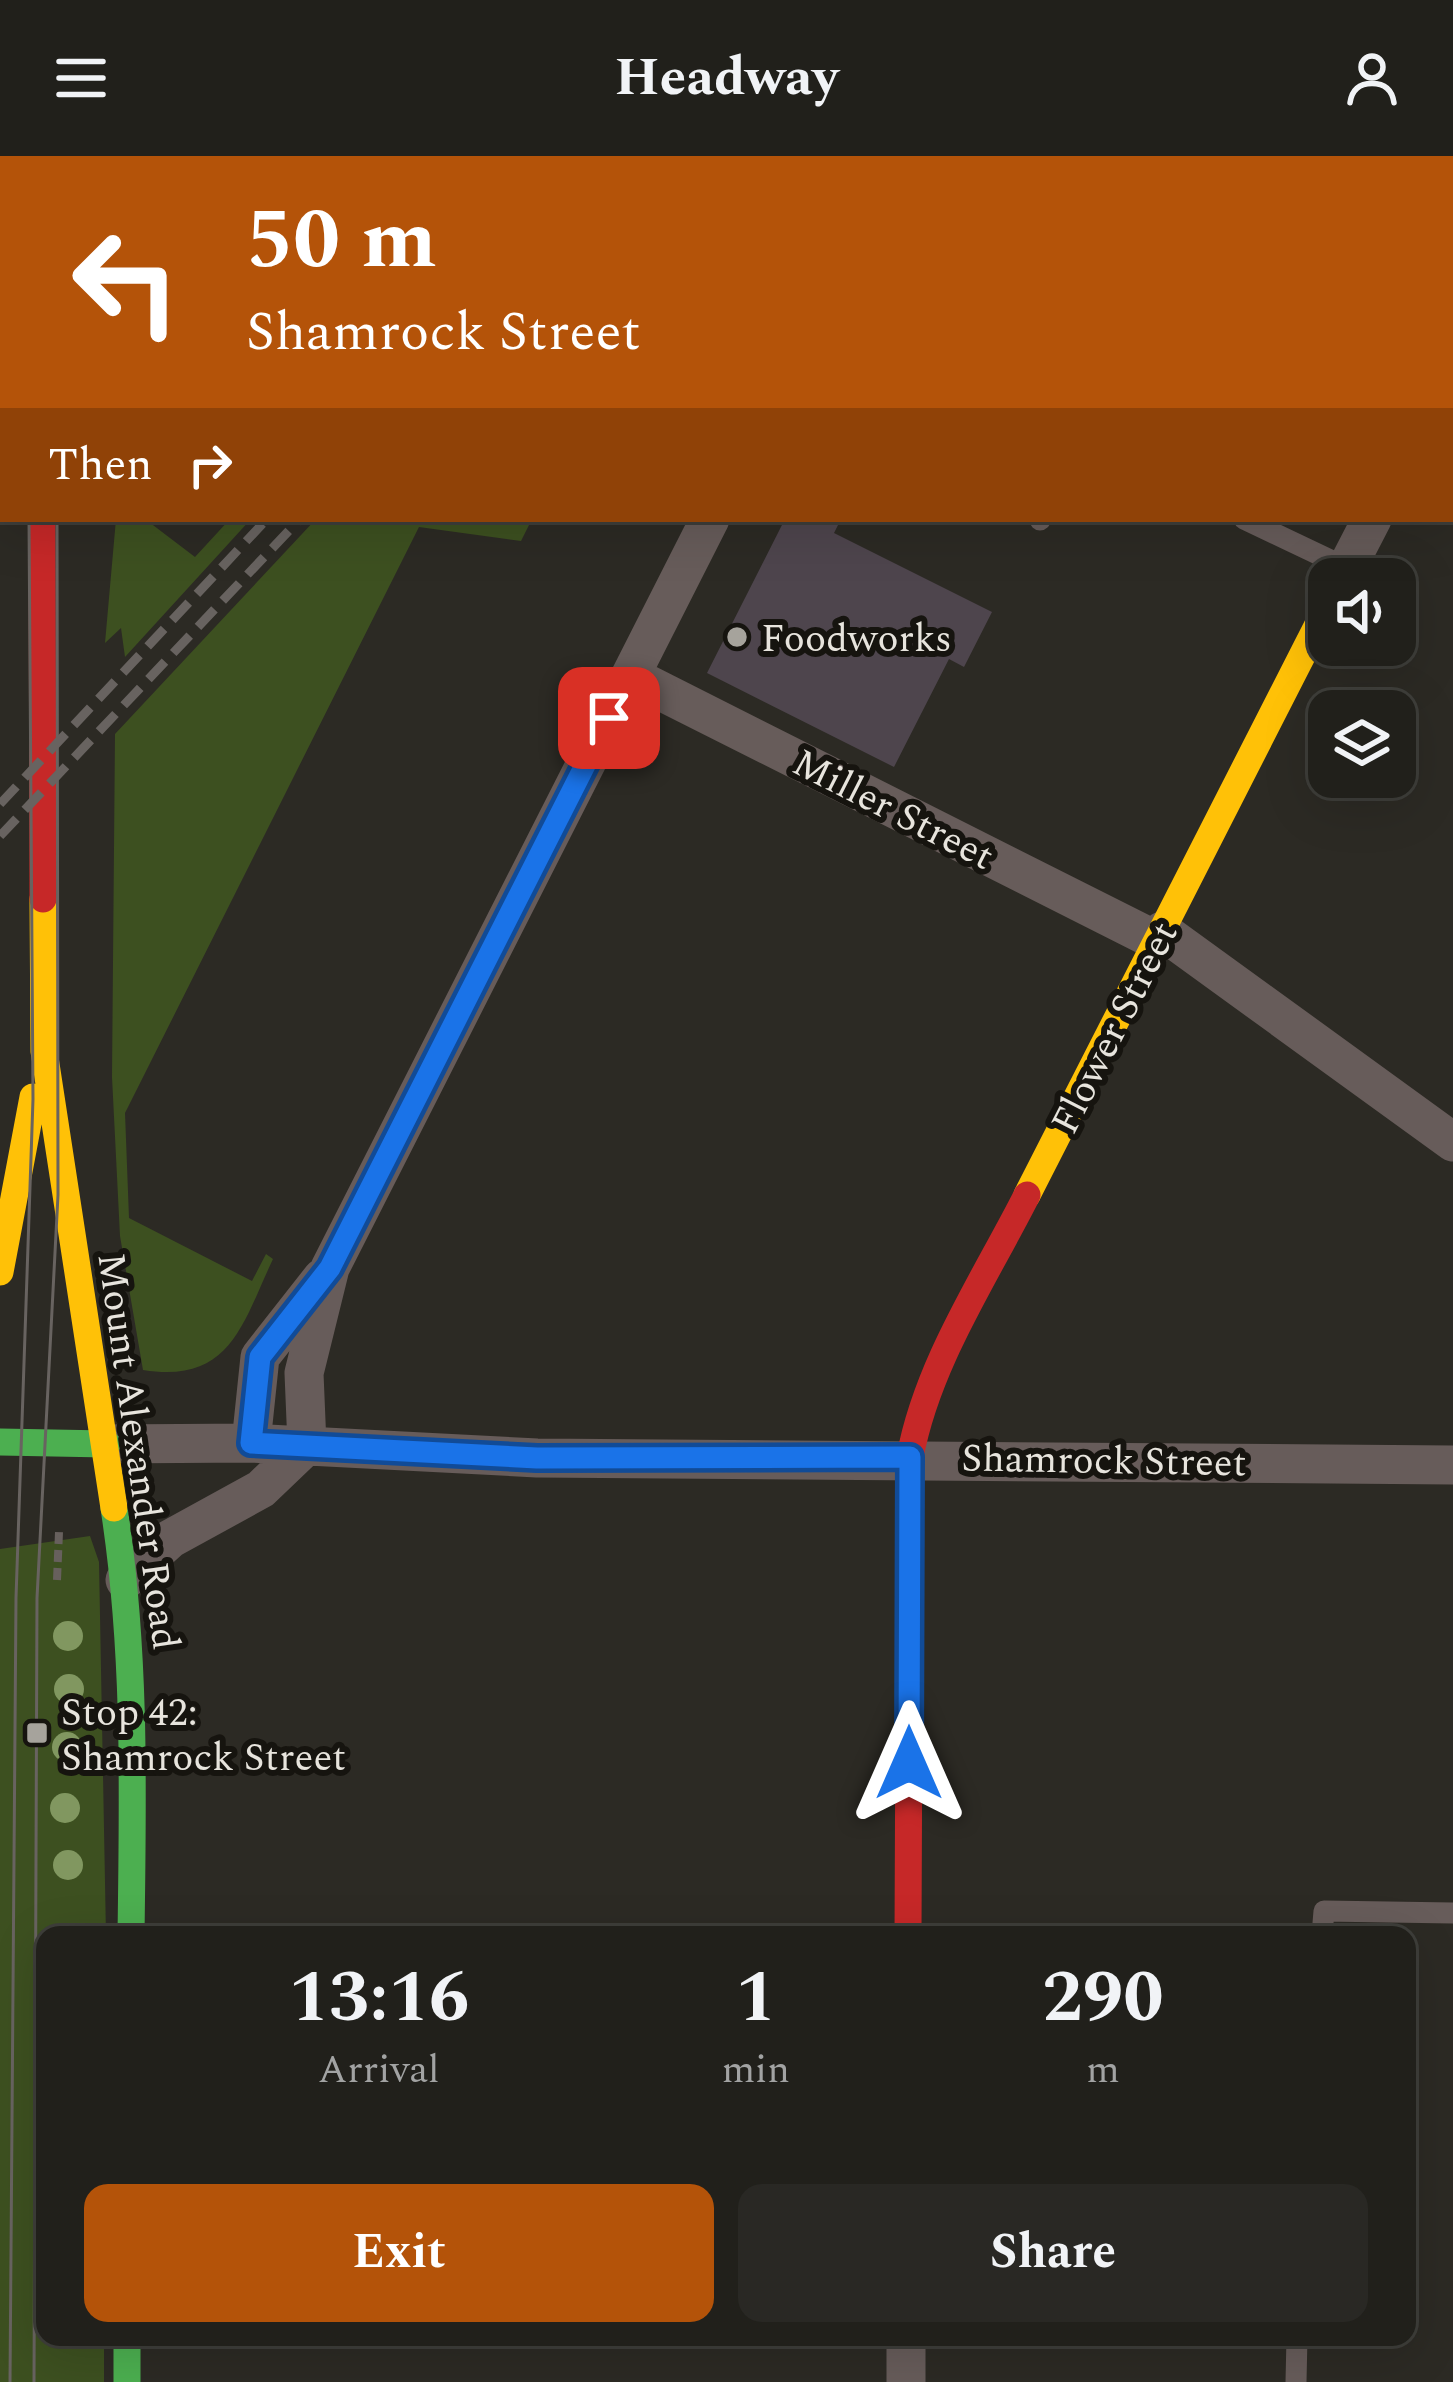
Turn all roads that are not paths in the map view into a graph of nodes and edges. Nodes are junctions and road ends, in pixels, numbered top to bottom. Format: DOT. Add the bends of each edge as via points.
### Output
graph roads {
  1 [pos="42,522"];
  2 [pos="708,522"];
  3 [pos="1248,522"];
  4 [pos="1370,522"];
  5 [pos="1352,558"];
  6 [pos="1308,563"];
  7 [pos="1308,645"];
  8 [pos="631,676"];
  9 [pos="1159,936"];
  10 [pos="44,1051"];
  11 [pos="1453,1142"];
  12 [pos="330,1268"];
  13 [pos="0,1272"];
  14 [pos="0,1442"];
  15 [pos="251,1443"];
  16 [pos="107,1444"];
  17 [pos="308,1445"];
  18 [pos="910,1457"];
  19 [pos="1453,1465"];
  20 [pos="125,1580"];
  21 [pos="1453,1913"];
  22 [pos="131,1926"];
  23 [pos="908,1926"];
  24 [pos="1323,1926"];
  25 [pos="128,2346"];
  26 [pos="906,2346"];
  27 [pos="1297,2346"];
  28 [pos="127,2382"];
  29 [pos="906,2382"];
  30 [pos="1296,2382"];
  1 -- 10 [label="main road, Mount Alexander Road"];
  2 -- 8 [label="street"];
  3 -- 6 [label="lane"];
  4 -- 5 [label="street, Flower Street"];
  7 -- 9 [label="main road, Flower Street"];
  8 -- 9 [label="street, Miller Street"];
  8 -- 12 [label="street"];
  9 -- 11 [label="street, Miller Street"];
  9 -- 18 [label="main road, Flower Street" via="934,1377"];
  10 -- 13 [label="main road, Mount Alexander Road"];
  10 -- 16 [label="main road, Mount Alexander Road"];
  12 -- 15 [label="street" via="260,1357"];
  12 -- 17 [label="street" via="304,1373"];
  14 -- 16 [label="main road"];
  15 -- 16 [label="street, Shamrock Street"];
  15 -- 17 [label="street, Shamrock Street"];
  16 -- 20 [label="main road, Mount Alexander Road"];
  17 -- 18 [label="street, Shamrock Street" via="537,1458"];
  17 -- 20 [label="street" via="261,1489 170,1539"];
  18 -- 19 [label="street, Shamrock Street"];
  18 -- 23 [label="main road, Flower Street"];
  20 -- 22 [label="main road, Mount Alexander Road"];
  21 -- 24 [label="lane" via="1324,1911"];
  25 -- 28 [label="main road"];
  26 -- 29 [label="street"];
  27 -- 30 [label="lane"];
}
